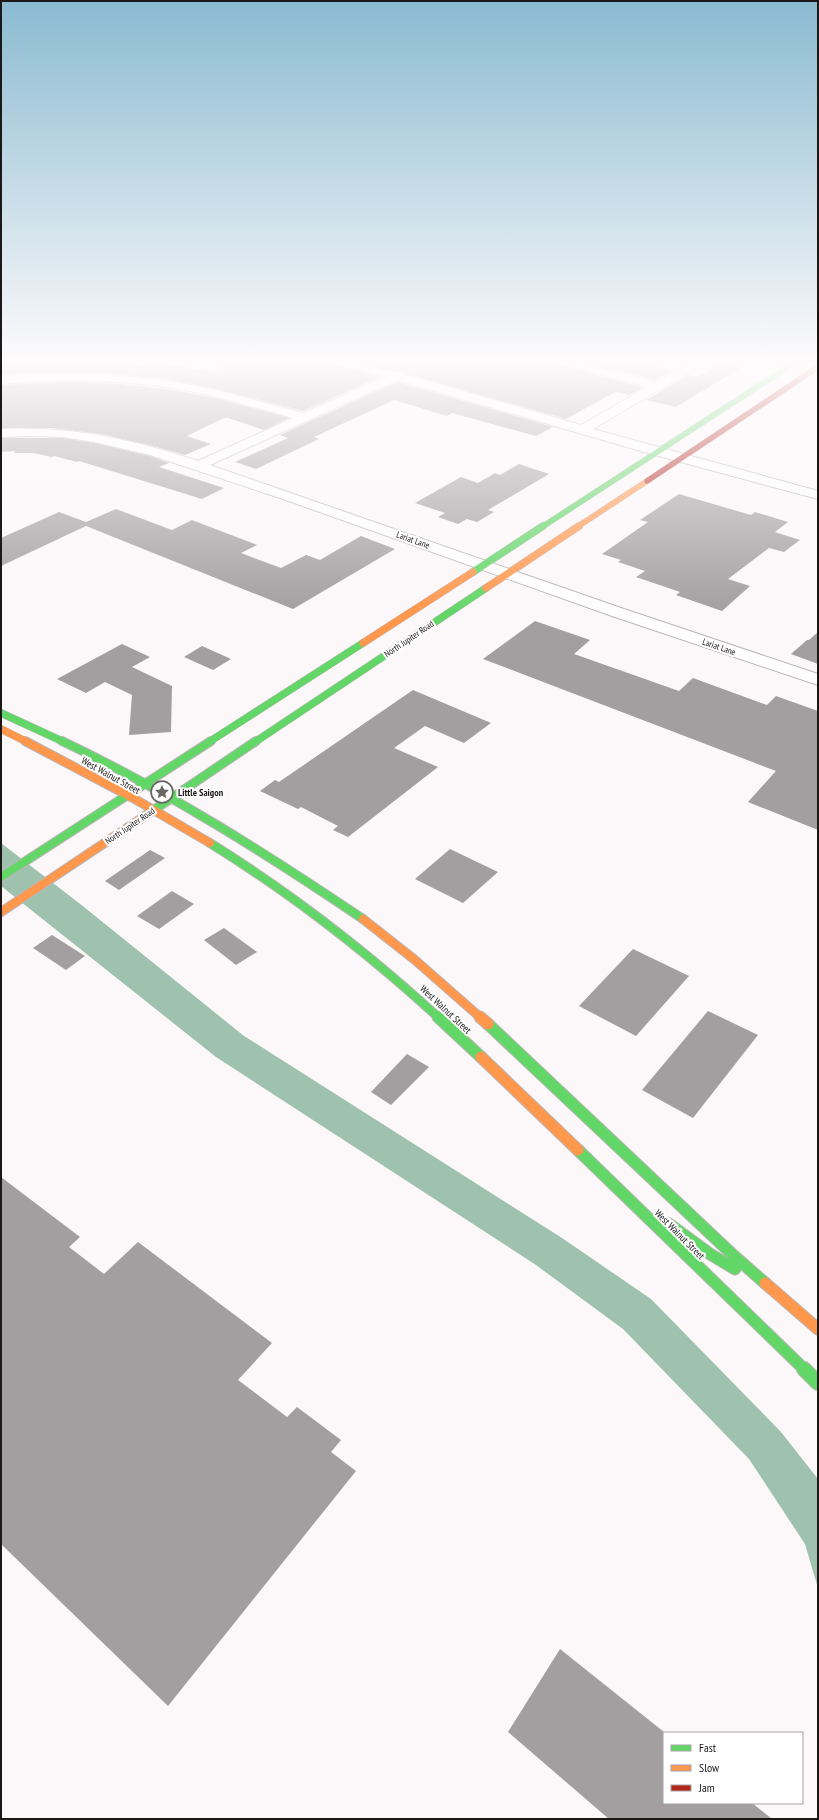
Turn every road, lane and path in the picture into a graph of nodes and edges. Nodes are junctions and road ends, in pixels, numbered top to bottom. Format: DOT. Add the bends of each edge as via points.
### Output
graph roads {
  1 [pos="124,444"];
  2 [pos="245,444"];
  3 [pos="631,444"];
  4 [pos="667,444"];
  5 [pos="704,444"];
  6 [pos="656,451"];
  7 [pos="683,458"];
  8 [pos="198,466"];
  9 [pos="818,495"];
  10 [pos="483,565"];
  11 [pos="507,574"];
  12 [pos="353,649"];
  13 [pos="378,660"];
  14 [pos="818,680"];
  15 [pos="1,713"];
  16 [pos="1,729"];
  17 [pos="145,784"];
  18 [pos="127,796"];
  19 [pos="171,798"];
  20 [pos="153,811"];
  21 [pos="1,877"];
  22 [pos="1,912"];
  23 [pos="365,952"];
  24 [pos="388,959"];
  25 [pos="443,996"];
  26 [pos="461,1000"];
  27 [pos="453,1018"];
  28 [pos="444,1021"];
  29 [pos="474,1024"];
  30 [pos="512,1046"];
  31 [pos="571,1143"];
  32 [pos="637,1193"];
  33 [pos="672,1208"];
  34 [pos="684,1208"];
  35 [pos="647,1217"];
  36 [pos="790,1304"];
  37 [pos="818,1329"];
  38 [pos="818,1383"];
  1 -- 8 [label="street, Lariat Lane"];
  2 -- 8 [label="street"];
  3 -- 6 [label="street"];
  4 -- 6 [label="main road"];
  5 -- 7 [label="main road, North Jupiter Road"];
  6 -- 7 [label="street"];
  6 -- 10 [label="main road"];
  7 -- 9 [label="street"];
  7 -- 11 [label="main road, North Jupiter Road"];
  8 -- 10 [label="street, Lariat Lane" via="349,516"];
  10 -- 11 [label="street, Lariat Lane"];
  10 -- 12 [label="main road"];
  11 -- 13 [label="main road, North Jupiter Road"];
  11 -- 14 [label="street, Lariat Lane"];
  12 -- 13 [label="main road"];
  12 -- 17 [label="main road"];
  13 -- 19 [label="main road, North Jupiter Road"];
  15 -- 17 [label="main road, West Walnut Street" via="101,760"];
  16 -- 18 [label="main road, West Walnut Street" via="79,768"];
  17 -- 18 [label="main road"];
  17 -- 19 [label="main road, West Walnut Street"];
  18 -- 20 [label="main road, West Walnut Street"];
  18 -- 21 [label="main road"];
  19 -- 20 [label="main road, North Jupiter Road"];
  19 -- 26 [label="main road, West Walnut Street" via="355,913"];
  20 -- 22 [label="main road, North Jupiter Road"];
  20 -- 23 [label="main road, West Walnut Street" via="239,860"];
  23 -- 24 [label="main road"];
  23 -- 28 [label="main road, West Walnut Street"];
  25 -- 26 [label="main road" via="454,1001"];
  26 -- 30 [label="main road, West Walnut Street"];
  27 -- 28 [label="main road"];
  28 -- 31 [label="main road, West Walnut Street"];
  29 -- 30 [label="main road"];
  30 -- 34 [label="main road, West Walnut Street"];
  31 -- 32 [label="main road" via="591,1153"];
  31 -- 35 [label="main road, West Walnut Street"];
  33 -- 34 [label="main road"];
  34 -- 36 [label="main road, West Walnut Street"];
  35 -- 36 [label="main road" via="668,1223 710,1254"];
  35 -- 38 [label="main road, West Walnut Street"];
  36 -- 37 [label="main road, West Walnut Street"];
}
